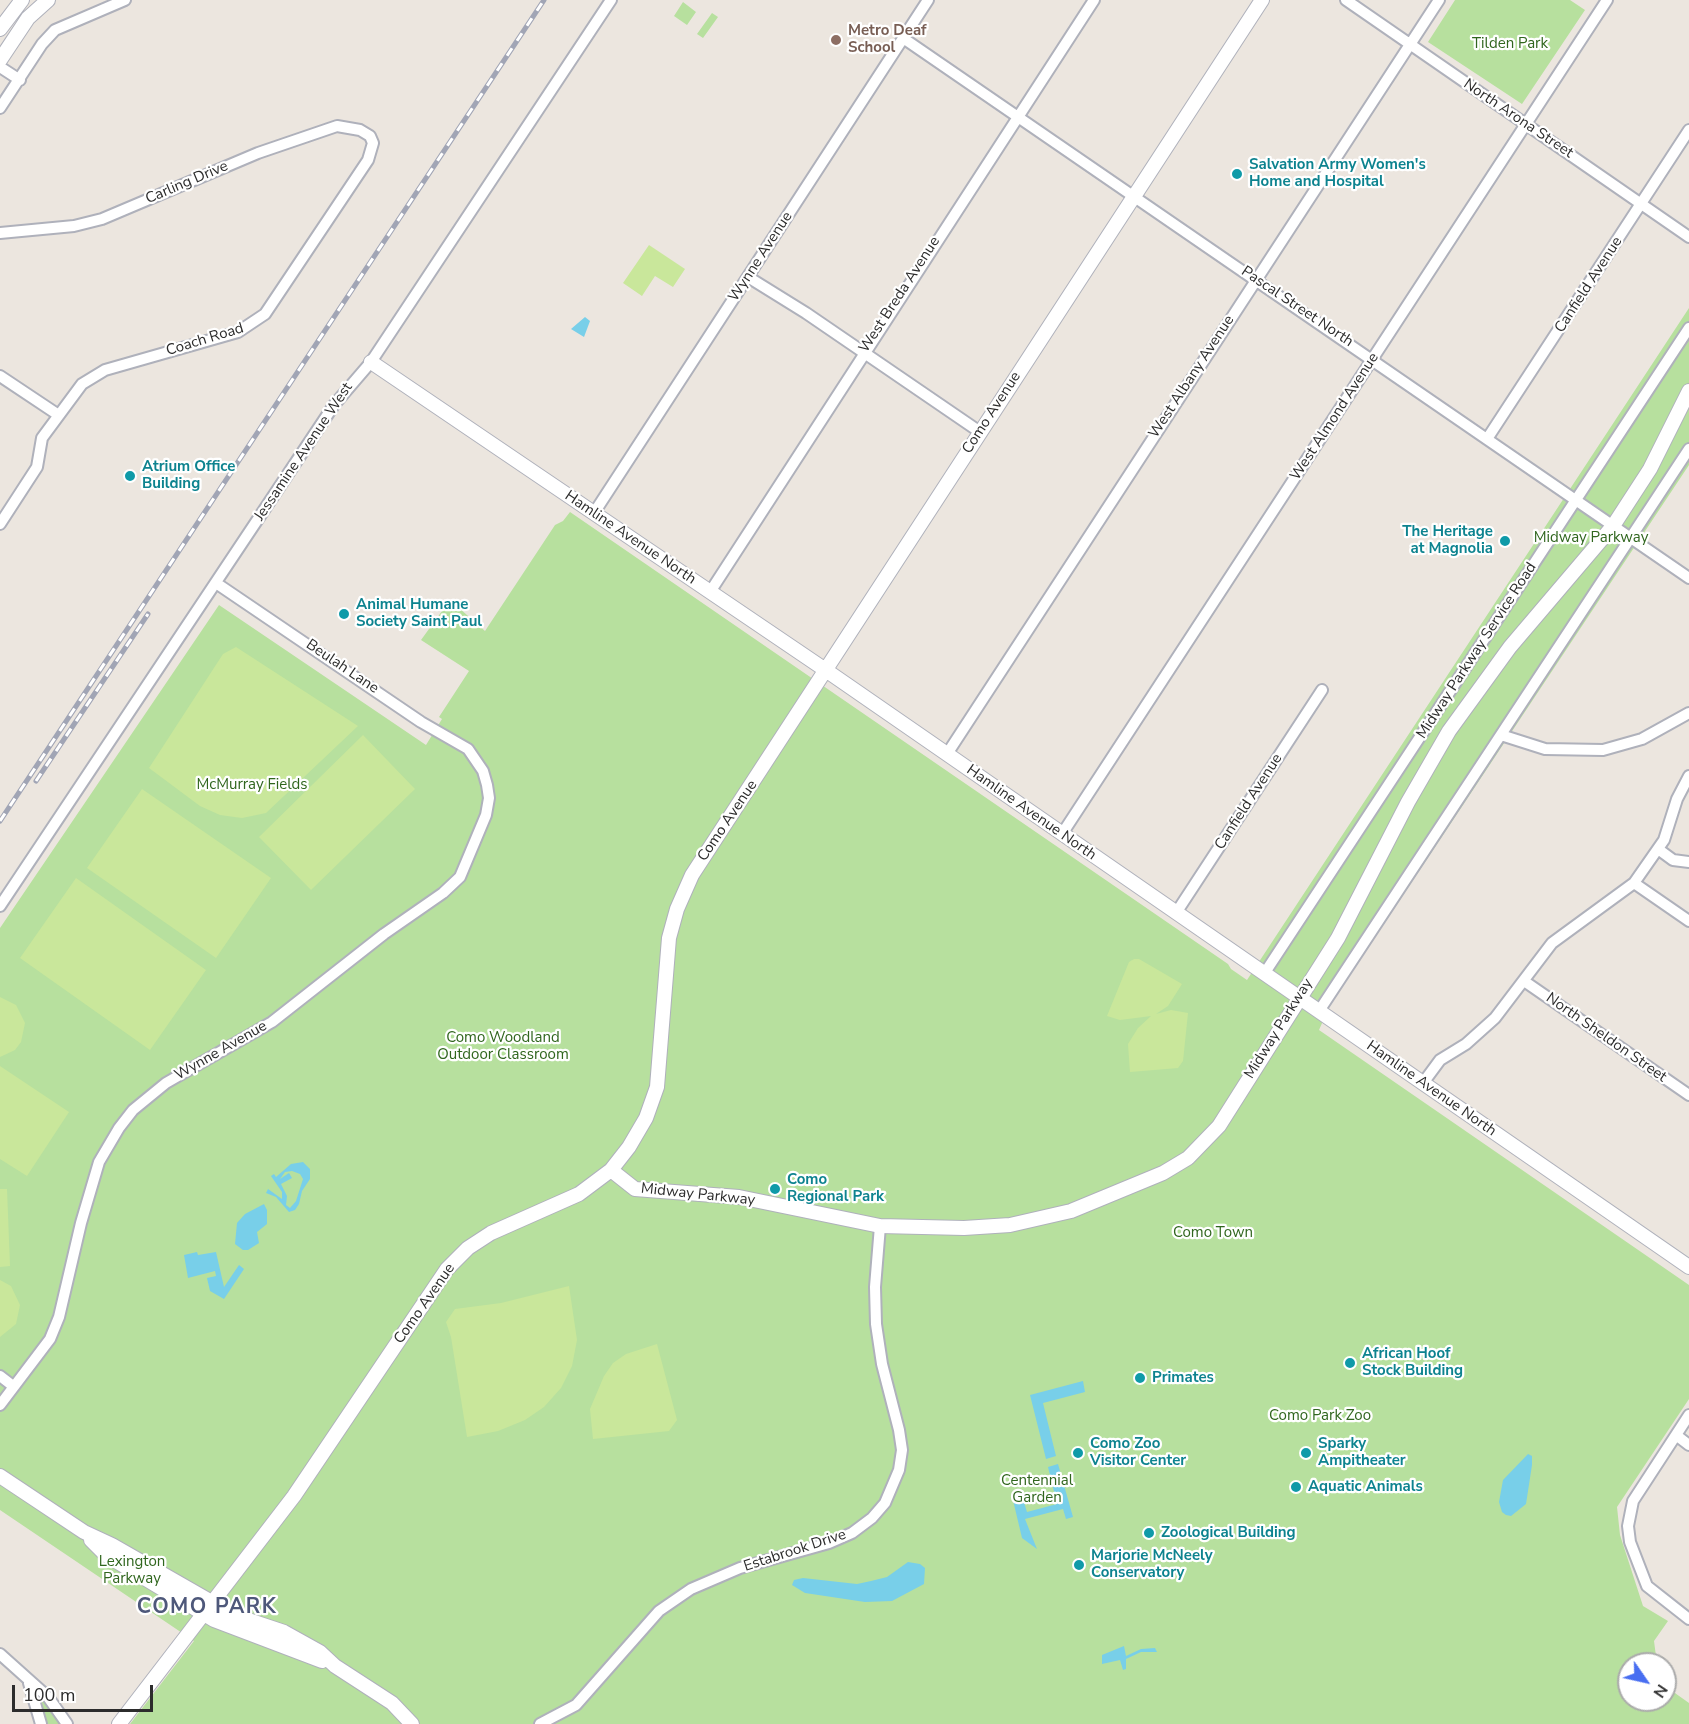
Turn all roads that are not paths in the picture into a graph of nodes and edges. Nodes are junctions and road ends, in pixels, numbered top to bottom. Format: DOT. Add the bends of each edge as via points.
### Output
graph roads {
  1 [pos="22,0"];
  2 [pos="48,0"];
  3 [pos="125,0"];
  4 [pos="611,0"];
  5 [pos="928,0"];
  6 [pos="1094,0"];
  7 [pos="1262,0"];
  8 [pos="1346,0"];
  9 [pos="1439,0"];
  10 [pos="1607,0"];
  11 [pos="0,29"];
  12 [pos="903,38"];
  13 [pos="1411,44"];
  14 [pos="0,60"];
  15 [pos="0,67"];
  16 [pos="20,80"];
  17 [pos="0,108"];
  18 [pos="1018,117"];
  19 [pos="1525,123"];
  20 [pos="1689,130"];
  21 [pos="370,136"];
  22 [pos="1134,196"];
  23 [pos="1642,204"];
  24 [pos="0,233"];
  25 [pos="1689,237"];
  26 [pos="748,278"];
  27 [pos="1257,280"];
  28 [pos="1689,328"];
  29 [pos="863,352"];
  30 [pos="1371,358"];
  31 [pos="370,362"];
  32 [pos="0,376"];
  33 [pos="1689,392"];
  34 [pos="57,414"];
  35 [pos="980,432"];
  36 [pos="1487,440"];
  37 [pos="1689,451"];
  38 [pos="1576,501"];
  39 [pos="594,513"];
  40 [pos="0,524"];
  41 [pos="1613,526"];
  42 [pos="1630,538"];
  43 [pos="1689,578"];
  44 [pos="216,583"];
  45 [pos="710,592"];
  46 [pos="827,671"];
  47 [pos="1323,690"];
  48 [pos="1689,713"];
  49 [pos="1501,735"];
  50 [pos="468,749"];
  51 [pos="946,754"];
  52 [pos="1689,776"];
  53 [pos="1062,834"];
  54 [pos="1658,849"];
  55 [pos="1689,862"];
  56 [pos="1634,882"];
  57 [pos="0,906"];
  58 [pos="1176,913"];
  59 [pos="1689,921"];
  60 [pos="1264,974"];
  61 [pos="1524,981"];
  62 [pos="1299,997"];
  63 [pos="1319,1011"];
  64 [pos="1423,1083"];
  65 [pos="1689,1095"];
  66 [pos="610,1170"];
  67 [pos="880,1226"];
  68 [pos="1689,1267"];
  69 [pos="0,1376"];
  70 [pos="13,1386"];
  71 [pos="0,1404"];
  72 [pos="1689,1415"];
  73 [pos="1676,1435"];
  74 [pos="1689,1445"];
  75 [pos="0,1476"];
  76 [pos="207,1608"];
  77 [pos="1689,1619"];
  78 [pos="0,1654"];
  79 [pos="29,1683"];
  80 [pos="41,1724"];
  81 [pos="67,1724"];
  82 [pos="118,1724"];
  83 [pos="412,1724"];
  84 [pos="540,1724"];
  1 -- 11 [label="street"];
  2 -- 14 [label="street" via="28,18"];
  3 -- 16 [label="street" via="55,30"];
  4 -- 31 [label="street, Jessamine Avenue West"];
  5 -- 12 [label="street, Wynne Avenue"];
  6 -- 18 [label="street, West Breda Avenue"];
  7 -- 22 [label="street, Como Avenue"];
  8 -- 13 [label="street, North Arona Street"];
  9 -- 13 [label="street, West Albany Avenue"];
  10 -- 19 [label="street, West Almond Avenue"];
  12 -- 18 [label="street, Pascal Street North"];
  12 -- 26 [label="street, Wynne Avenue"];
  13 -- 19 [label="street, North Arona Street"];
  13 -- 27 [label="street, West Albany Avenue"];
  15 -- 16 [label="street"];
  16 -- 17 [label="street"];
  18 -- 22 [label="street, Pascal Street North"];
  18 -- 29 [label="street, West Breda Avenue"];
  19 -- 23 [label="street, North Arona Street"];
  19 -- 30 [label="street, West Almond Avenue"];
  20 -- 23 [label="street, Canfield Avenue"];
  21 -- 24 [label="street, Carling Drive" via="351,126 326,129 258,153 102,219 74,226"];
  21 -- 34 [label="street, Coach Road" via="372,151 368,160 265,314 238,332 101,372 81,384"];
  22 -- 27 [label="street, Pascal Street North"];
  22 -- 35 [label="street, Como Avenue"];
  23 -- 25 [label="street, North Arona Street"];
  23 -- 36 [label="street, Canfield Avenue"];
  26 -- 29 [label="street"];
  26 -- 39 [label="street, Wynne Avenue"];
  27 -- 30 [label="street, Pascal Street North"];
  27 -- 51 [label="street, West Albany Avenue"];
  28 -- 38 [label="street, Midway Parkway Service Road"];
  29 -- 35 [label="street"];
  29 -- 45 [label="street, West Breda Avenue"];
  30 -- 36 [label="street, Pascal Street North"];
  30 -- 53 [label="street, West Almond Avenue"];
  31 -- 39 [label="street, Hamline Avenue North"];
  31 -- 44 [label="street, Jessamine Avenue West" via="334,405"];
  32 -- 34 [label="street"];
  33 -- 41 [label="street, Midway Parkway" via="1650,469"];
  34 -- 40 [label="street, Coach Road" via="42,438 33,476"];
  35 -- 46 [label="street, Como Avenue"];
  36 -- 38 [label="street, Pascal Street North"];
  37 -- 42 [label="street"];
  38 -- 41 [label="street, Pascal Street North"];
  38 -- 60 [label="street, Midway Parkway Service Road"];
  39 -- 45 [label="street, Hamline Avenue North"];
  41 -- 42 [label="street, Pascal Street North"];
  41 -- 62 [label="street, Midway Parkway" via="1517,638 1469,702 1422,777 1350,919"];
  42 -- 43 [label="street, Pascal Street North"];
  42 -- 49 [label="street"];
  44 -- 50 [label="street, Beulah Lane" via="421,722"];
  44 -- 57 [label="street, Jessamine Avenue West"];
  45 -- 46 [label="street, Hamline Avenue North"];
  46 -- 51 [label="street, Hamline Avenue North"];
  46 -- 66 [label="street, Como Avenue" via="681,896 669,938 657,1087 638,1133"];
  47 -- 58 [label="street, Canfield Avenue"];
  48 -- 49 [label="street" via="1642,739 1603,750 1545,749"];
  49 -- 63 [label="street"];
  50 -- 70 [label="street, Wynne Avenue" via="483,771 489,798 481,829 460,876 272,1022 166,1083 133,1110 99,1162 51,1339"];
  51 -- 53 [label="street, Hamline Avenue North"];
  52 -- 54 [label="street"];
  53 -- 58 [label="street, Hamline Avenue North"];
  54 -- 55 [label="street" via="1673,860"];
  54 -- 56 [label="street"];
  56 -- 59 [label="street"];
  56 -- 61 [label="street" via="1552,943"];
  58 -- 60 [label="street, Hamline Avenue North"];
  60 -- 62 [label="street, Hamline Avenue North"];
  61 -- 64 [label="street" via="1495,1018 1466,1044 1440,1060"];
  61 -- 65 [label="street, North Sheldon Street"];
  62 -- 63 [label="street, Hamline Avenue North"];
  62 -- 67 [label="street, Midway Parkway" via="1219,1126 1188,1158 1163,1173 1071,1211 1010,1225"];
  63 -- 64 [label="street, Hamline Avenue North"];
  64 -- 68 [label="street, Hamline Avenue North"];
  66 -- 67 [label="street, Midway Parkway" via="635,1189 739,1197"];
  66 -- 76 [label="street, Como Avenue" via="573,1197 501,1227 459,1256 294,1496"];
  67 -- 84 [label="street, Estabrook Drive" via="876,1324 902,1450 899,1470 885,1503 852,1533 690,1588 659,1611 576,1705"];
  69 -- 70 [label="street"];
  70 -- 71 [label="street, Wynne Avenue"];
  72 -- 73 [label="street"];
  73 -- 74 [label="street"];
  73 -- 77 [label="street" via="1637,1493 1629,1518 1630,1542 1644,1580 1658,1597"];
  75 -- 76 [label="street"];
  76 -- 82 [label="street, Como Avenue"];
  76 -- 83 [label="street" via="284,1632 320,1652 384,1698"];
  78 -- 79 [label="street"];
  79 -- 80 [label="street"];
  79 -- 81 [label="street" via="48,1697"];
}
